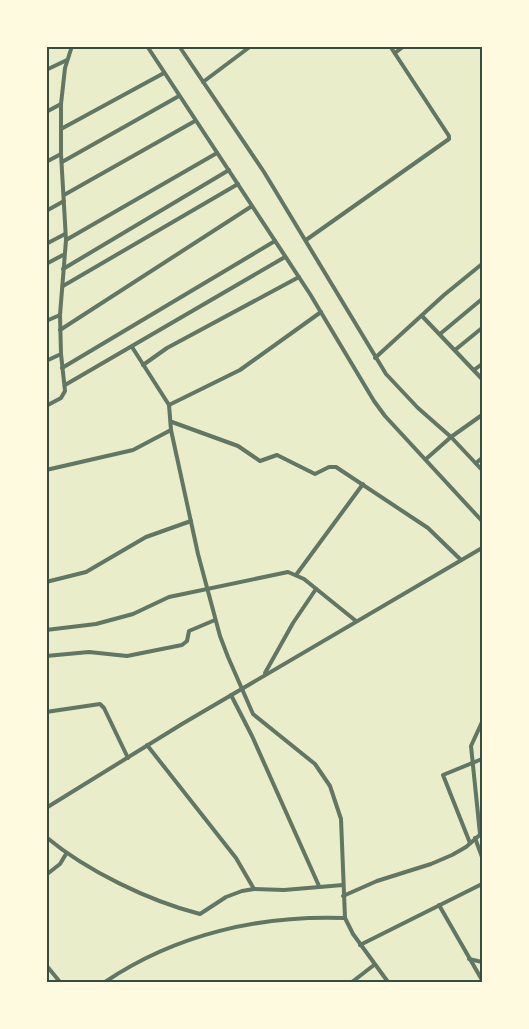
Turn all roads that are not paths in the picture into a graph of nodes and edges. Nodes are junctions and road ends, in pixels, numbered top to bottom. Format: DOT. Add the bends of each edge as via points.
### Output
graph roads {
  1 [pos="72,46"];
  2 [pos="147,46"];
  3 [pos="186,46"];
  4 [pos="251,46"];
  5 [pos="390,46"];
  6 [pos="404,46"];
  7 [pos="180,48"];
  8 [pos="395,53"];
  9 [pos="68,60"];
  10 [pos="46,70"];
  11 [pos="164,73"];
  12 [pos="202,82"];
  13 [pos="179,96"];
  14 [pos="61,104"];
  15 [pos="46,112"];
  16 [pos="195,121"];
  17 [pos="60,129"];
  18 [pos="217,153"];
  19 [pos="61,154"];
  20 [pos="46,162"];
  21 [pos="62,162"];
  22 [pos="229,170"];
  23 [pos="238,184"];
  24 [pos="64,195"];
  25 [pos="65,201"];
  26 [pos="252,206"];
  27 [pos="46,211"];
  28 [pos="65,234"];
  29 [pos="66,240"];
  30 [pos="306,240"];
  31 [pos="275,241"];
  32 [pos="46,244"];
  33 [pos="64,255"];
  34 [pos="285,257"];
  35 [pos="46,264"];
  36 [pos="483,264"];
  37 [pos="63,269"];
  38 [pos="299,277"];
  39 [pos="62,287"];
  40 [pos="483,299"];
  41 [pos="321,312"];
  42 [pos="60,315"];
  43 [pos="422,316"];
  44 [pos="46,321"];
  45 [pos="483,328"];
  46 [pos="60,330"];
  47 [pos="440,334"];
  48 [pos="132,347"];
  49 [pos="454,350"];
  50 [pos="61,354"];
  51 [pos="375,358"];
  52 [pos="46,361"];
  53 [pos="483,364"];
  54 [pos="143,365"];
  55 [pos="62,368"];
  56 [pos="474,370"];
  57 [pos="483,379"];
  58 [pos="65,385"];
  59 [pos="169,405"];
  60 [pos="46,406"];
  61 [pos="483,415"];
  62 [pos="172,422"];
  63 [pos="171,430"];
  64 [pos="451,437"];
  65 [pos="483,458"];
  66 [pos="426,459"];
  67 [pos="476,463"];
  68 [pos="46,470"];
  69 [pos="483,470"];
  70 [pos="363,484"];
  71 [pos="191,521"];
  72 [pos="483,521"];
  73 [pos="483,548"];
  74 [pos="460,560"];
  75 [pos="296,575"];
  76 [pos="46,582"];
  77 [pos="316,589"];
  78 [pos="207,590"];
  79 [pos="215,620"];
  80 [pos="356,621"];
  81 [pos="46,630"];
  82 [pos="46,656"];
  83 [pos="264,675"];
  84 [pos="243,688"];
  85 [pos="231,695"];
  86 [pos="46,712"];
  87 [pos="483,723"];
  88 [pos="147,745"];
  89 [pos="128,758"];
  90 [pos="483,759"];
  91 [pos="473,764"];
  92 [pos="46,808"];
  93 [pos="481,833"];
  94 [pos="46,837"];
  95 [pos="475,838"];
  96 [pos="470,843"];
  97 [pos="66,854"];
  98 [pos="483,857"];
  99 [pos="46,875"];
  100 [pos="483,884"];
  101 [pos="343,885"];
  102 [pos="319,886"];
  103 [pos="254,889"];
  104 [pos="343,896"];
  105 [pos="439,905"];
  106 [pos="345,918"];
  107 [pos="360,945"];
  108 [pos="469,958"];
  109 [pos="483,962"];
  110 [pos="46,965"];
  111 [pos="374,965"];
  112 [pos="483,980"];
  113 [pos="60,982"];
  114 [pos="105,982"];
  115 [pos="352,982"];
  116 [pos="388,982"];
  1 -- 9 [label="street"];
  2 -- 11 [label="street"];
  3 -- 7 [label="street"];
  4 -- 12 [label="street"];
  5 -- 8 [label="street"];
  6 -- 8 [label="street"];
  7 -- 12 [label="street"];
  8 -- 30 [label="street" via="449,139"];
  9 -- 10 [label="street"];
  9 -- 14 [label="street"];
  11 -- 13 [label="street"];
  11 -- 17 [label="street"];
  12 -- 30 [label="street"];
  13 -- 16 [label="street"];
  13 -- 21 [label="street"];
  14 -- 15 [label="street"];
  14 -- 17 [label="street"];
  16 -- 18 [label="street"];
  16 -- 24 [label="street"];
  17 -- 19 [label="street"];
  18 -- 22 [label="street"];
  18 -- 29 [label="street"];
  19 -- 20 [label="street"];
  19 -- 21 [label="street"];
  21 -- 24 [label="street"];
  22 -- 23 [label="street"];
  22 -- 37 [label="street"];
  23 -- 26 [label="street"];
  23 -- 39 [label="street"];
  24 -- 25 [label="street"];
  25 -- 27 [label="street"];
  25 -- 28 [label="street"];
  26 -- 31 [label="street"];
  26 -- 46 [label="street"];
  28 -- 29 [label="street"];
  28 -- 32 [label="street"];
  29 -- 33 [label="street"];
  30 -- 51 [label="street"];
  31 -- 34 [label="street"];
  31 -- 55 [label="street"];
  33 -- 35 [label="street"];
  33 -- 37 [label="street"];
  34 -- 38 [label="street"];
  34 -- 48 [label="street"];
  36 -- 43 [label="street"];
  37 -- 39 [label="street"];
  38 -- 41 [label="street"];
  38 -- 54 [label="street"];
  39 -- 42 [label="street"];
  40 -- 47 [label="street"];
  41 -- 59 [label="street" via="240,370"];
  41 -- 66 [label="street" via="374,401"];
  42 -- 44 [label="street"];
  42 -- 46 [label="street"];
  43 -- 47 [label="street"];
  43 -- 51 [label="street"];
  45 -- 49 [label="street"];
  46 -- 50 [label="street"];
  47 -- 49 [label="street"];
  48 -- 54 [label="street"];
  48 -- 58 [label="street"];
  49 -- 56 [label="street"];
  50 -- 52 [label="street"];
  50 -- 55 [label="street"];
  51 -- 64 [label="street" via="418,408"];
  53 -- 56 [label="street"];
  54 -- 59 [label="street"];
  55 -- 58 [label="street"];
  56 -- 57 [label="street"];
  58 -- 60 [label="street" via="61,398"];
  59 -- 62 [label="street"];
  61 -- 64 [label="street"];
  62 -- 63 [label="street"];
  62 -- 70 [label="street" via="238,446 260,461 277,455 315,474 336,467"];
  63 -- 68 [label="street" via="133,450"];
  63 -- 71 [label="street"];
  64 -- 66 [label="street"];
  64 -- 67 [label="street"];
  65 -- 67 [label="street"];
  66 -- 72 [label="street"];
  67 -- 69 [label="street"];
  70 -- 74 [label="street" via="428,528"];
  70 -- 75 [label="street"];
  71 -- 76 [label="street" via="146,537 86,572"];
  71 -- 78 [label="street"];
  73 -- 74 [label="street"];
  74 -- 80 [label="street"];
  75 -- 77 [label="street"];
  75 -- 78 [label="street" via="288,572"];
  77 -- 80 [label="street"];
  77 -- 83 [label="street"];
  78 -- 79 [label="street"];
  78 -- 81 [label="street" via="169,597 133,614 96,624"];
  79 -- 82 [label="street" via="189,631 182,645 127,656 89,652"];
  79 -- 84 [label="street"];
  80 -- 83 [label="street"];
  83 -- 84 [label="street"];
  84 -- 85 [label="street"];
  84 -- 101 [label="street" via="257,719 315,764 330,786 341,819"];
  85 -- 88 [label="street"];
  85 -- 102 [label="street"];
  86 -- 89 [label="street" via="100,704"];
  87 -- 91 [label="street" via="471,746"];
  88 -- 89 [label="street"];
  88 -- 103 [label="street" via="236,858"];
  89 -- 92 [label="street"];
  90 -- 91 [label="street"];
  91 -- 93 [label="street"];
  91 -- 96 [label="street" via="443,775"];
  93 -- 95 [label="street"];
  94 -- 97 [label="street"];
  95 -- 96 [label="street"];
  95 -- 98 [label="street"];
  96 -- 104 [label="street" via="431,864"];
  97 -- 99 [label="street"];
  97 -- 103 [label="street" via="140,892 200,914 226,897"];
  100 -- 105 [label="street"];
  101 -- 102 [label="street"];
  101 -- 104 [label="street"];
  102 -- 103 [label="street"];
  104 -- 106 [label="street"];
  105 -- 107 [label="street"];
  105 -- 108 [label="street"];
  106 -- 107 [label="street"];
  106 -- 114 [label="street" via="284,918 224,929 166,949"];
  107 -- 111 [label="street"];
  108 -- 109 [label="street"];
  108 -- 112 [label="street"];
  110 -- 113 [label="street"];
  111 -- 115 [label="street"];
  111 -- 116 [label="street"];
}
